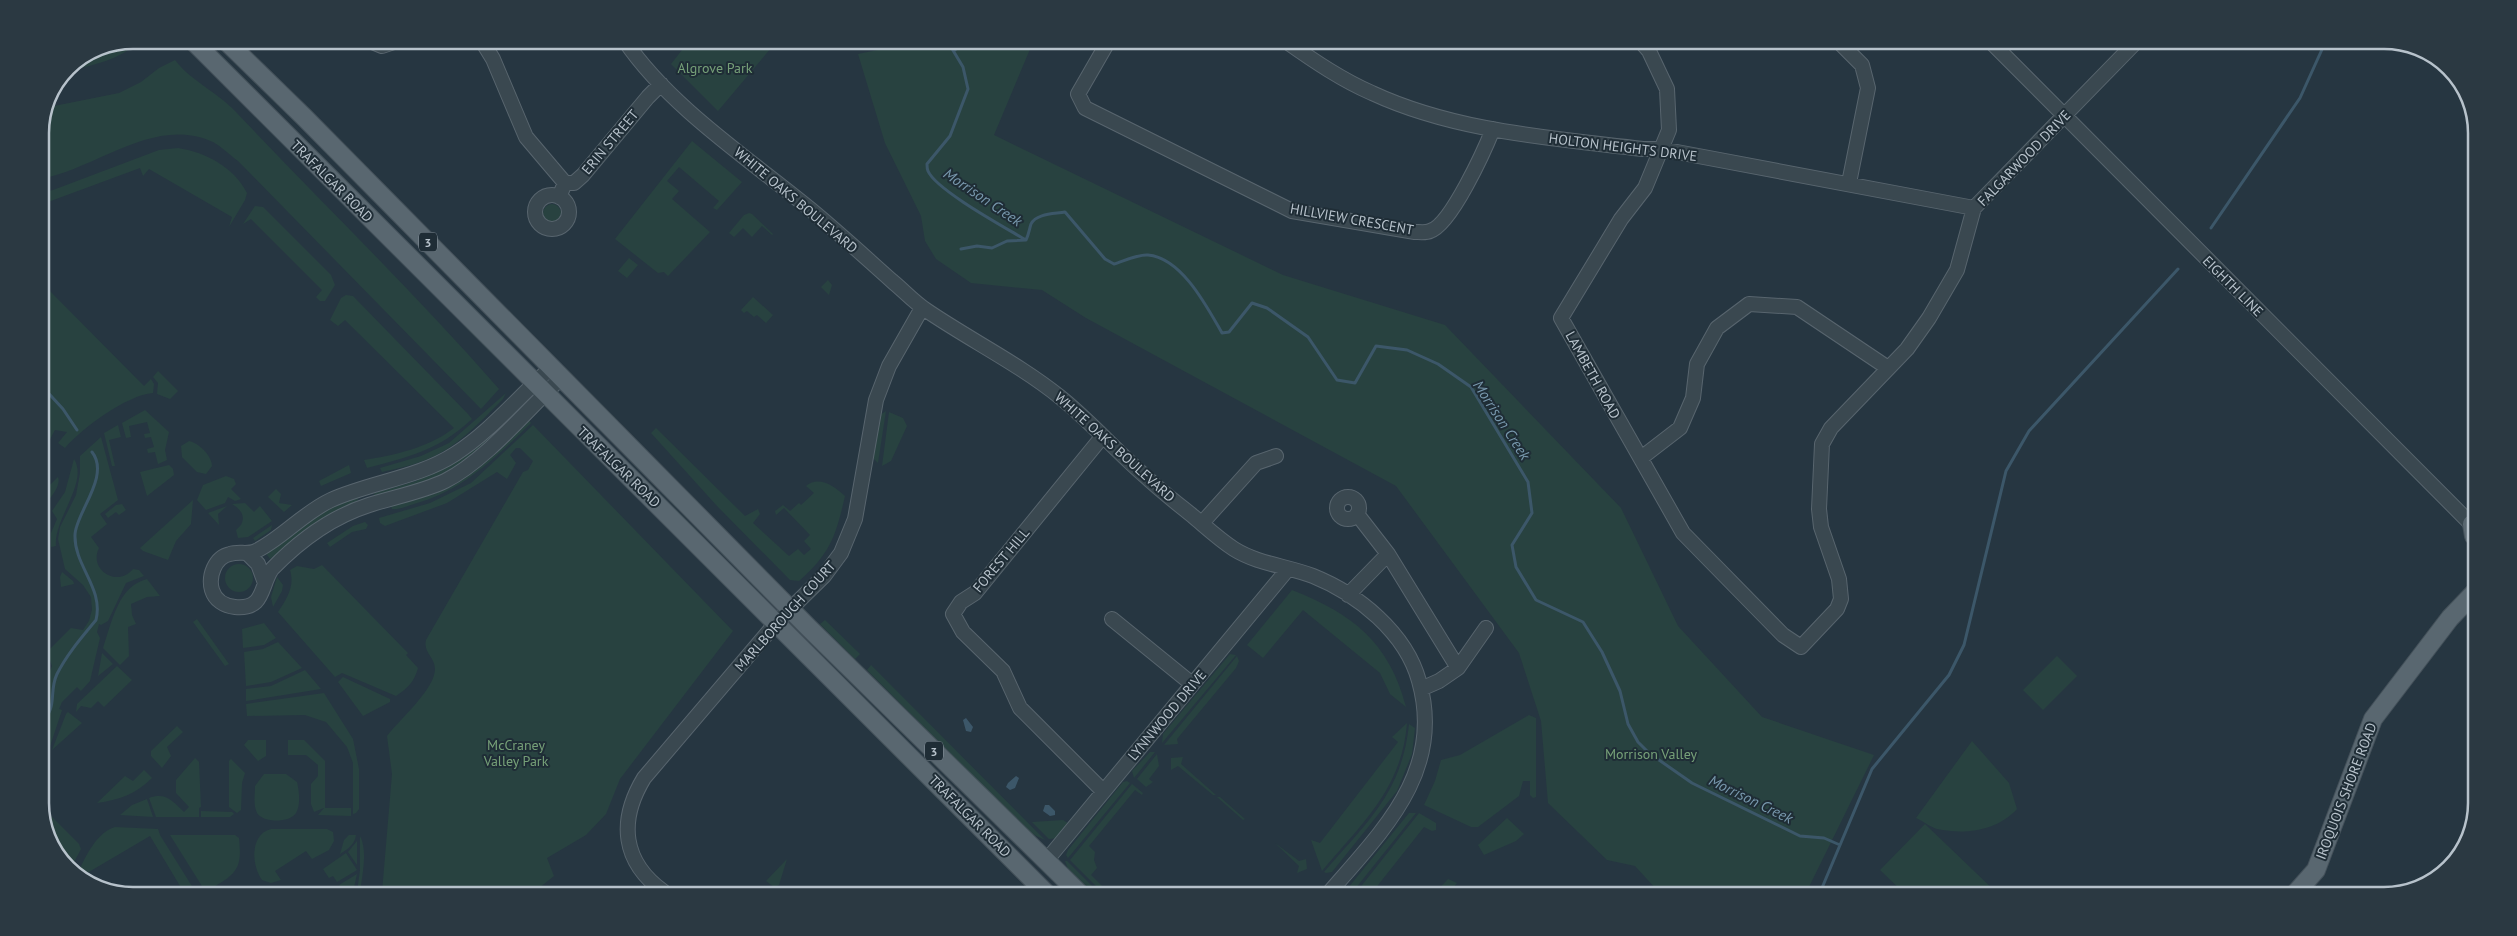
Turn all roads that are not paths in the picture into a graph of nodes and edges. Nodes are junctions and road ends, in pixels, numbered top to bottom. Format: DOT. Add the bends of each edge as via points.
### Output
graph roads {
  1 [pos="201,49"];
  2 [pos="234,49"];
  3 [pos="487,49"];
  4 [pos="630,49"];
  5 [pos="1104,49"];
  6 [pos="1298,49"];
  7 [pos="1647,49"];
  8 [pos="1846,49"];
  9 [pos="1998,49"];
  10 [pos="2129,49"];
  11 [pos="661,84"];
  12 [pos="2065,115"];
  13 [pos="1493,129"];
  14 [pos="1661,149"];
  15 [pos="566,183"];
  16 [pos="1849,183"];
  17 [pos="559,197"];
  18 [pos="1974,208"];
  19 [pos="922,308"];
  20 [pos="1888,368"];
  21 [pos="556,373"];
  22 [pos="539,388"];
  23 [pos="1102,436"];
  24 [pos="1276,456"];
  25 [pos="1641,458"];
  26 [pos="1357,514"];
  27 [pos="1202,523"];
  28 [pos="2468,524"];
  29 [pos="248,554"];
  30 [pos="1388,554"];
  31 [pos="1288,569"];
  32 [pos="265,583"];
  33 [pos="1348,595"];
  34 [pos="2468,598"];
  35 [pos="790,608"];
  36 [pos="1112,619"];
  37 [pos="776,623"];
  38 [pos="1486,628"];
  39 [pos="1801,647"];
  40 [pos="1458,668"];
  41 [pos="1192,684"];
  42 [pos="1421,689"];
  43 [pos="1103,791"];
  44 [pos="1046,861"];
  45 [pos="658,887"];
  46 [pos="1040,887"];
  47 [pos="1073,887"];
  48 [pos="1334,887"];
  49 [pos="2301,887"];
  1 -- 22 [label="main road, TRAFALGAR ROAD / 3"];
  2 -- 21 [label="main road, TRAFALGAR ROAD / 3"];
  3 -- 15 [label="street" via="526,137"];
  4 -- 11 [label="street, WHITE OAKS BOULEVARD"];
  5 -- 13 [label="street, HILLVIEW CRESCENT" via="1078,94 1085,108 1292,211 1415,232 1431,231 1441,224 1476,171"];
  6 -- 13 [label="street, HOLTON HEIGHTS DRIVE" via="1372,94 1419,112"];
  7 -- 14 [label="street, LAMBETH ROAD" via="1667,89 1669,130"];
  8 -- 16 [label="street" via="1862,65 1868,88"];
  9 -- 12 [label="street, EIGHTH LINE"];
  10 -- 12 [label="street, FALGARWOOD DRIVE"];
  11 -- 15 [label="street, ERIN STREET" via="583,175 574,183"];
  11 -- 19 [label="street, WHITE OAKS BOULEVARD"];
  12 -- 18 [label="street, FALGARWOOD DRIVE"];
  12 -- 28 [label="street, EIGHTH LINE"];
  13 -- 14 [label="street, HOLTON HEIGHTS DRIVE"];
  14 -- 16 [label="street, HOLTON HEIGHTS DRIVE"];
  14 -- 25 [label="street, LAMBETH ROAD" via="1645,188 1621,219 1561,318"];
  15 -- 17 [label="street, ERIN STREET"];
  16 -- 18 [label="street, HOLTON HEIGHTS DRIVE"];
  18 -- 20 [label="street, FALGARWOOD DRIVE" via="1958,270 1907,349"];
  19 -- 23 [label="street, WHITE OAKS BOULEVARD" via="1053,392"];
  19 -- 35 [label="street, MARLBOROUGH COURT" via="889,366 879,391 850,536 824,576"];
  20 -- 25 [label="street" via="1796,307 1749,304 1717,328 1696,364 1693,398 1680,428"];
  20 -- 39 [label="street, FALGARWOOD DRIVE" via="1831,428 1822,444 1821,527 1839,579 1840,599 1837,610"];
  21 -- 22 [label="street"];
  21 -- 35 [label="main road, TRAFALGAR ROAD / 3"];
  22 -- 29 [label="street" via="455,454 422,470 328,501"];
  22 -- 32 [label="street" via="470,464 434,485 333,520 283,557"];
  22 -- 37 [label="main road, TRAFALGAR ROAD / 3"];
  23 -- 27 [label="street, WHITE OAKS BOULEVARD" via="1146,478"];
  23 -- 43 [label="street, FOREST HILL" via="975,593 961,602 953,614 963,632 1002,671 1020,708"];
  24 -- 27 [label="street" via="1256,462"];
  25 -- 39 [label="street, LAMBETH ROAD" via="1683,533 1783,635"];
  26 -- 30 [label="street"];
  27 -- 31 [label="street, WHITE OAKS BOULEVARD" via="1233,549 1250,558"];
  29 -- 32 [label="street" via="258,564"];
  29 -- 32 [label="street" via="229,554 215,565 211,581 215,597 229,606 247,606 260,598"];
  30 -- 33 [label="street"];
  30 -- 40 [label="street"];
  31 -- 33 [label="street, WHITE OAKS BOULEVARD" via="1313,576"];
  31 -- 41 [label="street, LYNNWOOD DRIVE"];
  33 -- 42 [label="street, WHITE OAKS BOULEVARD" via="1392,632 1412,663"];
  34 -- 49 [label="main road, IROQUOIS SHORE ROAD" via="2373,719 2316,870"];
  35 -- 37 [label="street, MARLBOROUGH COURT"];
  35 -- 44 [label="main road, TRAFALGAR ROAD / 3"];
  36 -- 41 [label="street"];
  37 -- 45 [label="street, MARLBOROUGH COURT" via="644,778 634,794 628,814 629,846 635,862"];
  37 -- 46 [label="main road, TRAFALGAR ROAD / 3"];
  38 -- 40 [label="street"];
  40 -- 42 [label="street"];
  41 -- 43 [label="street, LYNNWOOD DRIVE"];
  42 -- 48 [label="street, WHITE OAKS BOULEVARD" via="1425,715 1423,753 1410,788 1384,827"];
  43 -- 44 [label="street, LYNNWOOD DRIVE"];
  44 -- 47 [label="main road, TRAFALGAR ROAD / 3"];
}
